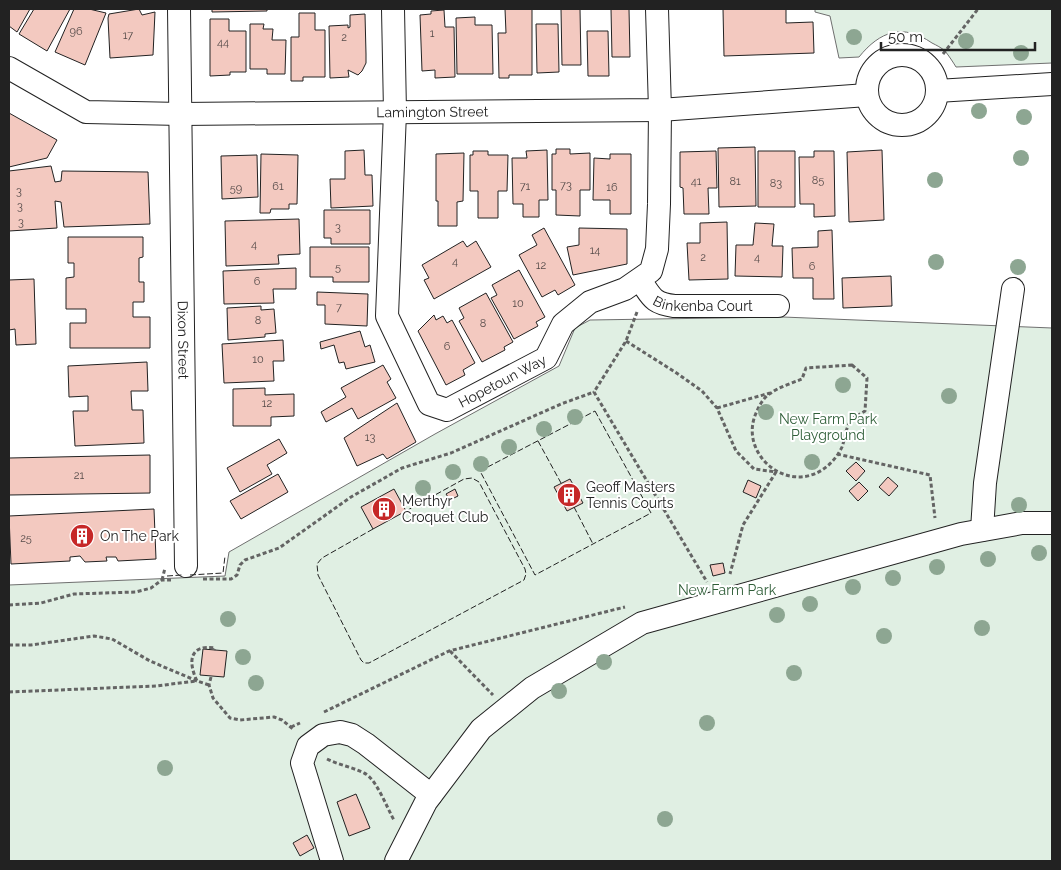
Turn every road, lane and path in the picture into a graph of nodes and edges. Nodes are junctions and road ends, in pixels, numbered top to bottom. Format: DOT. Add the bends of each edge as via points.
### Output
graph roads {
  1 [pos="179,9"];
  2 [pos="393,9"];
  3 [pos="656,9"];
  4 [pos="978,9"];
  5 [pos="943,54"];
  6 [pos="9,68"];
  7 [pos="1052,84"];
  8 [pos="937,91"];
  9 [pos="867,96"];
  10 [pos="660,110"];
  11 [pos="395,112"];
  12 [pos="181,114"];
  13 [pos="643,284"];
  14 [pos="1013,289"];
  15 [pos="778,306"];
  16 [pos="626,341"];
  17 [pos="594,392"];
  18 [pos="771,392"];
  19 [pos="717,408"];
  20 [pos="837,454"];
  21 [pos="776,472"];
  22 [pos="935,518"];
  23 [pos="1052,523"];
  24 [pos="982,530"];
  25 [pos="730,574"];
  26 [pos="186,575"];
  27 [pos="707,582"];
  28 [pos="9,605"];
  29 [pos="632,605"];
  30 [pos="9,645"];
  31 [pos="214,650"];
  32 [pos="449,651"];
  33 [pos="211,677"];
  34 [pos="197,680"];
  35 [pos="210,685"];
  36 [pos="9,692"];
  37 [pos="496,697"];
  38 [pos="318,714"];
  39 [pos="300,723"];
  40 [pos="292,727"];
  41 [pos="311,743"];
  42 [pos="431,795"];
  43 [pos="406,840"];
  44 [pos="332,861"];
  45 [pos="396,861"];
  1 -- 12 [label="street, Dixon Street"];
  2 -- 11 [label="street, Hopetoun Way"];
  3 -- 10 [label="street, Hopetoun Way"];
  4 -- 5 [label="path"];
  6 -- 12 [label="street, Lamington Street" via="86,112"];
  7 -- 8 [label="street"];
  8 -- 9 [label="street" via="935,103 920,120 898,125 887,122 874,111"];
  8 -- 9 [label="street" via="936,79 922,60 900,54 878,63 867,84"];
  9 -- 10 [label="street, Lamington Street"];
  10 -- 11 [label="street, Lamington Street"];
  10 -- 13 [label="street, Hopetoun Way" via="657,249 652,271"];
  11 -- 12 [label="street, Lamington Street"];
  11 -- 13 [label="street, Hopetoun Way" via="386,316 429,404 447,410 546,358 563,324 590,302"];
  12 -- 26 [label="street, Dixon Street"];
  13 -- 15 [label="street, Binkenba Court" via="655,301 663,305"];
  13 -- 16 [label="path"];
  14 -- 24 [label="street" via="985,483"];
  16 -- 17 [label="path"];
  16 -- 19 [label="path" via="702,391"];
  17 -- 26 [label="path" via="452,453 402,468 351,498 280,548 246,560 231,579"];
  17 -- 27 [label="path"];
  18 -- 19 [label="path"];
  18 -- 20 [label="path" via="802,379 806,368 852,365 867,378 865,411 850,420"];
  18 -- 21 [label="path" via="760,403 752,433 755,449 763,462"];
  19 -- 21 [label="path" via="736,451 754,469"];
  20 -- 21 [label="path" via="822,470 807,476 791,477"];
  20 -- 22 [label="path" via="930,475"];
  21 -- 25 [label="path" via="743,525"];
  23 -- 24 [label="street" via="1022,523"];
  24 -- 42 [label="street" via="642,623 517,699 481,729"];
  26 -- 28 [label="path" via="162,580 151,588 136,592 74,594 40,603"];
  29 -- 32 [label="path"];
  30 -- 34 [label="path" via="94,636 112,639 150,662"];
  31 -- 34 [label="path" via="204,646 194,653 192,670"];
  32 -- 37 [label="path"];
  32 -- 38 [label="path"];
  33 -- 35 [label="path"];
  34 -- 35 [label="path"];
  34 -- 36 [label="path" via="156,686"];
  35 -- 40 [label="path" via="213,698 230,718 274,717"];
  39 -- 40 [label="path"];
  40 -- 41 [label="path"];
  41 -- 42 [label="street" via="323,735 340,732 352,735"];
  41 -- 43 [label="path" via="319,755 366,773 375,783"];
  41 -- 44 [label="street" via="302,763"];
  42 -- 43 [label="street"];
  43 -- 45 [label="street"];
}
